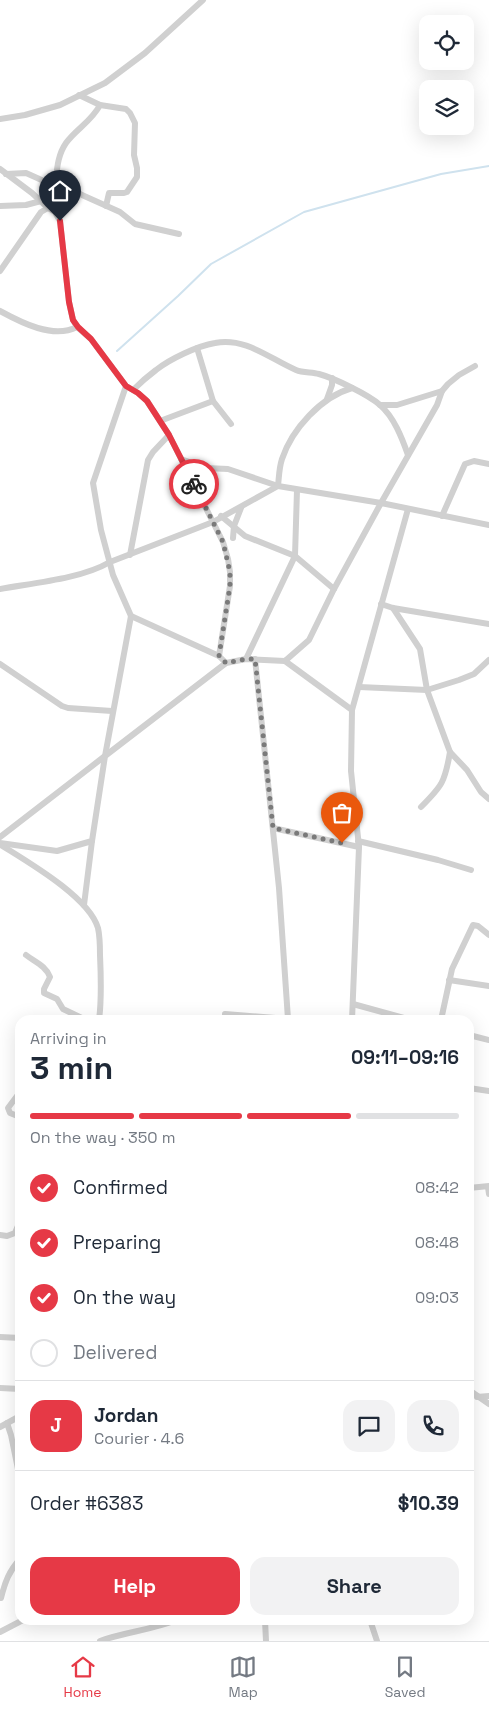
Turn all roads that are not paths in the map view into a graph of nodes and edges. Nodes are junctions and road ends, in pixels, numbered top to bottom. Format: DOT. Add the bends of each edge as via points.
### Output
graph roads {
  1 [pos="203,0"];
  2 [pos="79,95"];
  3 [pos="100,105"];
  4 [pos="0,119"];
  5 [pos="0,169"];
  6 [pos="6,174"];
  7 [pos="55,186"];
  8 [pos="41,201"];
  9 [pos="0,206"];
  10 [pos="106,206"];
  11 [pos="48,208"];
  12 [pos="179,234"];
  13 [pos="0,271"];
  14 [pos="0,311"];
  15 [pos="78,327"];
  16 [pos="198,348"];
  17 [pos="475,366"];
  18 [pos="332,378"];
  19 [pos="126,386"];
  20 [pos="352,388"];
  21 [pos="133,390"];
  22 [pos="442,391"];
  23 [pos="327,400"];
  24 [pos="213,401"];
  25 [pos="380,405"];
  26 [pos="160,421"];
  27 [pos="231,424"];
  28 [pos="169,435"];
  29 [pos="408,455"];
  30 [pos="181,459"];
  31 [pos="489,464"];
  32 [pos="278,486"];
  33 [pos="297,490"];
  34 [pos="381,503"];
  35 [pos="241,508"];
  36 [pos="408,508"];
  37 [pos="221,516"];
  38 [pos="442,516"];
  39 [pos="213,522"];
  40 [pos="489,525"];
  41 [pos="234,526"];
  42 [pos="245,536"];
  43 [pos="233,538"];
  44 [pos="223,542"];
  45 [pos="130,555"];
  46 [pos="295,556"];
  47 [pos="110,562"];
  48 [pos="0,589"];
  49 [pos="334,589"];
  50 [pos="381,604"];
  51 [pos="393,608"];
  52 [pos="131,616"];
  53 [pos="489,624"];
  54 [pos="219,656"];
  55 [pos="246,659"];
  56 [pos="255,659"];
  57 [pos="489,660"];
  58 [pos="285,661"];
  59 [pos="226,663"];
  60 [pos="0,664"];
  61 [pos="359,687"];
  62 [pos="427,690"];
  63 [pos="352,710"];
  64 [pos="112,711"];
  65 [pos="450,752"];
  66 [pos="105,756"];
  67 [pos="489,799"];
  68 [pos="421,807"];
  69 [pos="273,828"];
  70 [pos="0,836"];
  71 [pos="92,841"];
  72 [pos="0,844"];
  73 [pos="359,844"];
  74 [pos="471,870"];
  75 [pos="84,904"];
  76 [pos="489,935"];
  77 [pos="26,955"];
  78 [pos="449,980"];
  79 [pos="489,986"];
  80 [pos="353,1004"];
  81 [pos="225,1014"];
  82 [pos="76,1015"];
  83 [pos="100,1015"];
  84 [pos="236,1015"];
  85 [pos="289,1015"];
  86 [pos="352,1015"];
  87 [pos="393,1015"];
  88 [pos="442,1015"];
  89 [pos="474,1036"];
  90 [pos="489,1040"];
  91 [pos="474,1089"];
  92 [pos="489,1091"];
  93 [pos="15,1099"];
  94 [pos="15,1115"];
  95 [pos="488,1186"];
  96 [pos="474,1187"];
  97 [pos="489,1194"];
  98 [pos="15,1234"];
  99 [pos="0,1235"];
  100 [pos="0,1337"];
  101 [pos="15,1338"];
  102 [pos="0,1388"];
  103 [pos="15,1389"];
  104 [pos="474,1394"];
  105 [pos="489,1396"];
  106 [pos="477,1397"];
  107 [pos="489,1404"];
  108 [pos="15,1419"];
  109 [pos="7,1423"];
  110 [pos="0,1427"];
  111 [pos="15,1455"];
  112 [pos="15,1566"];
  113 [pos="1,1598"];
  114 [pos="15,1624"];
  115 [pos="162,1625"];
  116 [pos="265,1625"];
  117 [pos="372,1625"];
  118 [pos="0,1632"];
  119 [pos="100,1641"];
  120 [pos="266,1641"];
  121 [pos="377,1641"];
  1 -- 2 [label="street" via="146,53 106,83"];
  2 -- 3 [label="street"];
  2 -- 4 [label="street" via="60,105"];
  3 -- 7 [label="street" via="95,115 63,149 58,160"];
  3 -- 10 [label="street" via="126,109 136,130 136,177 124,194 109,193"];
  5 -- 6 [label="street"];
  6 -- 7 [label="street" via="26,173"];
  6 -- 8 [label="street"];
  7 -- 10 [label="street" via="70,188"];
  8 -- 9 [label="street"];
  8 -- 11 [label="street"];
  10 -- 12 [label="street" via="135,224"];
  11 -- 13 [label="street" via="41,212"];
  11 -- 15 [label="street" via="60,221 69,302"];
  14 -- 15 [label="street" via="32,326 60,332"];
  15 -- 19 [label="street" via="91,339"];
  16 -- 18 [label="street" via="216,342 242,344 298,371"];
  16 -- 21 [label="street" via="168,362"];
  16 -- 24 [label="street"];
  17 -- 22 [label="street"];
  18 -- 20 [label="street"];
  18 -- 23 [label="street"];
  19 -- 21 [label="street"];
  19 -- 47 [label="street" via="94,483"];
  20 -- 23 [label="street"];
  20 -- 25 [label="street"];
  21 -- 26 [label="street" via="147,401"];
  22 -- 25 [label="street" via="397,405"];
  22 -- 29 [label="street"];
  23 -- 32 [label="street" via="297,430 282,458"];
  24 -- 26 [label="street"];
  24 -- 27 [label="street"];
  25 -- 29 [label="street"];
  26 -- 28 [label="street"];
  28 -- 30 [label="street"];
  28 -- 45 [label="street" via="148,460"];
  29 -- 34 [label="street"];
  30 -- 32 [label="street" via="206,468 228,469"];
  30 -- 39 [label="street"];
  31 -- 38 [label="street" via="474,461 465,464"];
  32 -- 33 [label="street"];
  32 -- 35 [label="street"];
  33 -- 34 [label="street"];
  33 -- 46 [label="street"];
  34 -- 36 [label="street"];
  34 -- 49 [label="street"];
  35 -- 37 [label="street"];
  35 -- 41 [label="street"];
  36 -- 38 [label="street"];
  36 -- 50 [label="street"];
  37 -- 39 [label="street"];
  37 -- 41 [label="street"];
  38 -- 40 [label="street"];
  39 -- 44 [label="street"];
  39 -- 45 [label="street"];
  41 -- 42 [label="street"];
  41 -- 43 [label="street"];
  42 -- 43 [label="street"];
  42 -- 46 [label="street"];
  43 -- 44 [label="street"];
  44 -- 54 [label="street" via="230,586"];
  45 -- 47 [label="street"];
  46 -- 49 [label="street"];
  46 -- 55 [label="street"];
  47 -- 48 [label="street" via="98,569"];
  47 -- 52 [label="street"];
  49 -- 58 [label="street" via="309,640"];
  50 -- 51 [label="street"];
  50 -- 61 [label="street"];
  51 -- 53 [label="street"];
  51 -- 62 [label="street" via="420,649"];
  52 -- 54 [label="street"];
  52 -- 64 [label="street"];
  54 -- 59 [label="street"];
  55 -- 56 [label="street"];
  55 -- 59 [label="street"];
  56 -- 58 [label="street"];
  56 -- 69 [label="street"];
  57 -- 62 [label="street" via="474,674"];
  58 -- 63 [label="street"];
  59 -- 66 [label="street"];
  60 -- 64 [label="street" via="62,706"];
  61 -- 62 [label="street"];
  61 -- 63 [label="street"];
  62 -- 65 [label="street"];
  63 -- 73 [label="street" via="351,771"];
  64 -- 66 [label="street"];
  65 -- 67 [label="street"];
  65 -- 68 [label="street" via="443,782"];
  66 -- 70 [label="street"];
  66 -- 71 [label="street"];
  69 -- 73 [label="street"];
  69 -- 85 [label="street"];
  71 -- 72 [label="street" via="57,850"];
  71 -- 75 [label="street"];
  72 -- 75 [label="street"];
  73 -- 74 [label="street"];
  73 -- 80 [label="street"];
  75 -- 83 [label="street" via="98,930 102,999"];
  76 -- 78 [label="street" via="473,926"];
  77 -- 82 [label="street" via="50,975 44,989 46,995 57,999 64,1009"];
  78 -- 79 [label="street"];
  78 -- 88 [label="street"];
  80 -- 86 [label="street"];
  80 -- 87 [label="street"];
  81 -- 84 [label="street"];
  89 -- 90 [label="street"];
  91 -- 92 [label="street"];
  93 -- 94 [label="street" via="8,1108"];
  95 -- 96 [label="street"];
  95 -- 97 [label="street"];
  98 -- 99 [label="street"];
  100 -- 101 [label="street"];
  102 -- 103 [label="street"];
  104 -- 106 [label="street"];
  105 -- 106 [label="street"];
  106 -- 107 [label="street"];
  108 -- 109 [label="street"];
  109 -- 110 [label="street"];
  109 -- 111 [label="street"];
  112 -- 113 [label="street"];
  114 -- 118 [label="street"];
  115 -- 119 [label="street"];
  116 -- 120 [label="street"];
  117 -- 121 [label="street"];
}
